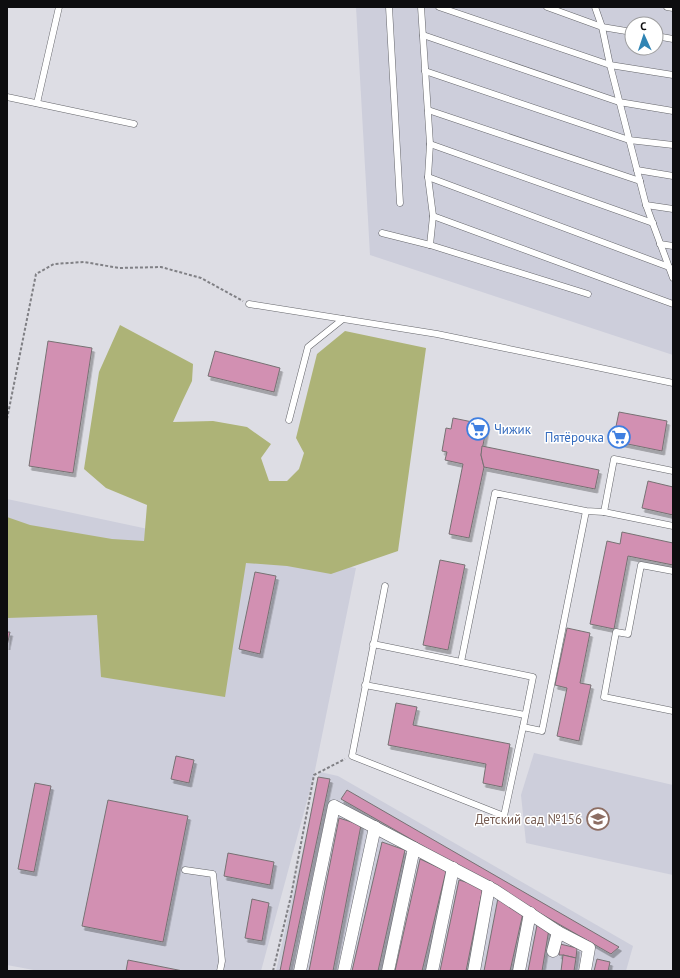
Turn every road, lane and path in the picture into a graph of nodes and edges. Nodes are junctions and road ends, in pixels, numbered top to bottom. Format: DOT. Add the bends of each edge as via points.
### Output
graph roads {
  1 [pos="59,7"];
  2 [pos="389,7"];
  3 [pos="421,7"];
  4 [pos="439,7"];
  5 [pos="547,7"];
  6 [pos="595,7"];
  7 [pos="667,7"];
  8 [pos="673,8"];
  9 [pos="602,27"];
  10 [pos="624,31"];
  11 [pos="423,35"];
  12 [pos="610,65"];
  13 [pos="425,71"];
  14 [pos="673,75"];
  15 [pos="7,97"];
  16 [pos="619,102"];
  17 [pos="37,103"];
  18 [pos="428,110"];
  19 [pos="673,111"];
  20 [pos="134,124"];
  21 [pos="629,140"];
  22 [pos="430,144"];
  23 [pos="673,145"];
  24 [pos="637,170"];
  25 [pos="673,176"];
  26 [pos="428,177"];
  27 [pos="640,181"];
  28 [pos="400,203"];
  29 [pos="646,205"];
  30 [pos="673,210"];
  31 [pos="433,216"];
  32 [pos="653,223"];
  33 [pos="382,233"];
  34 [pos="430,244"];
  35 [pos="660,244"];
  36 [pos="673,246"];
  37 [pos="669,267"];
  38 [pos="673,278"];
  39 [pos="588,294"];
  40 [pos="250,304"];
  41 [pos="673,304"];
  42 [pos="343,319"];
  43 [pos="673,383"];
  44 [pos="7,419"];
  45 [pos="289,420"];
  46 [pos="673,471"];
  47 [pos="586,511"];
  48 [pos="604,512"];
  49 [pos="673,526"];
  50 [pos="673,571"];
  51 [pos="385,586"];
  52 [pos="373,644"];
  53 [pos="461,662"];
  54 [pos="365,685"];
  55 [pos="673,711"];
  56 [pos="525,715"];
  57 [pos="523,727"];
  58 [pos="352,756"];
  59 [pos="375,828"];
  60 [pos="414,848"];
  61 [pos="453,868"];
  62 [pos="185,870"];
  63 [pos="489,887"];
  64 [pos="530,913"];
  65 [pos="558,932"];
  66 [pos="553,952"];
  67 [pos="220,971"];
  68 [pos="273,971"];
  69 [pos="300,971"];
  70 [pos="344,971"];
  71 [pos="388,971"];
  72 [pos="432,971"];
  73 [pos="474,971"];
  74 [pos="519,971"];
  75 [pos="585,971"];
  1 -- 17 [label="lane"];
  2 -- 28 [label="lane"];
  3 -- 11 [label="lane"];
  4 -- 12 [label="lane"];
  5 -- 9 [label="lane"];
  6 -- 9 [label="lane"];
  7 -- 8 [label="lane"];
  9 -- 10 [label="lane"];
  9 -- 12 [label="lane"];
  11 -- 13 [label="lane"];
  11 -- 16 [label="lane"];
  12 -- 14 [label="lane"];
  12 -- 16 [label="lane"];
  13 -- 18 [label="lane"];
  13 -- 21 [label="lane"];
  15 -- 17 [label="lane"];
  16 -- 19 [label="lane"];
  16 -- 21 [label="lane"];
  17 -- 20 [label="lane"];
  18 -- 22 [label="lane"];
  18 -- 27 [label="lane"];
  21 -- 23 [label="lane"];
  21 -- 24 [label="lane"];
  22 -- 26 [label="lane"];
  22 -- 32 [label="lane"];
  24 -- 25 [label="lane"];
  24 -- 27 [label="lane"];
  26 -- 31 [label="lane"];
  26 -- 37 [label="lane"];
  27 -- 29 [label="lane"];
  29 -- 30 [label="lane"];
  29 -- 32 [label="lane"];
  31 -- 34 [label="lane"];
  31 -- 41 [label="lane"];
  32 -- 35 [label="lane"];
  33 -- 34 [label="lane"];
  34 -- 39 [label="lane"];
  35 -- 36 [label="lane"];
  35 -- 37 [label="lane"];
  37 -- 38 [label="lane"];
  40 -- 42 [label="lane"];
  40 -- 44 [label="path" via="201,278 161,268 119,268 84,262 54,264 36,274"];
  42 -- 43 [label="lane" via="437,334"];
  42 -- 45 [label="lane" via="308,347"];
  46 -- 48 [label="lane" via="614,459"];
  47 -- 48 [label="lane"];
  47 -- 53 [label="lane" via="495,493"];
  47 -- 57 [label="lane" via="542,731"];
  48 -- 49 [label="lane"];
  50 -- 55 [label="lane" via="641,565 628,634 616,632 604,697"];
  51 -- 52 [label="lane"];
  52 -- 53 [label="lane"];
  52 -- 54 [label="lane"];
  53 -- 56 [label="lane" via="533,677"];
  54 -- 56 [label="lane"];
  54 -- 58 [label="lane"];
  56 -- 57 [label="lane"];
  57 -- 58 [label="lane" via="504,816"];
  58 -- 68 [label="path" via="314,775 291,896"];
  59 -- 60 [label="street"];
  59 -- 69 [label="street" via="334,806"];
  59 -- 70 [label="street"];
  60 -- 61 [label="street"];
  60 -- 71 [label="street"];
  61 -- 63 [label="street"];
  61 -- 72 [label="street"];
  62 -- 67 [label="lane" via="214,874 222,961"];
  63 -- 64 [label="street"];
  63 -- 73 [label="street"];
  64 -- 65 [label="street"];
  64 -- 74 [label="street"];
  65 -- 66 [label="street"];
  65 -- 75 [label="street" via="589,948"];
}
